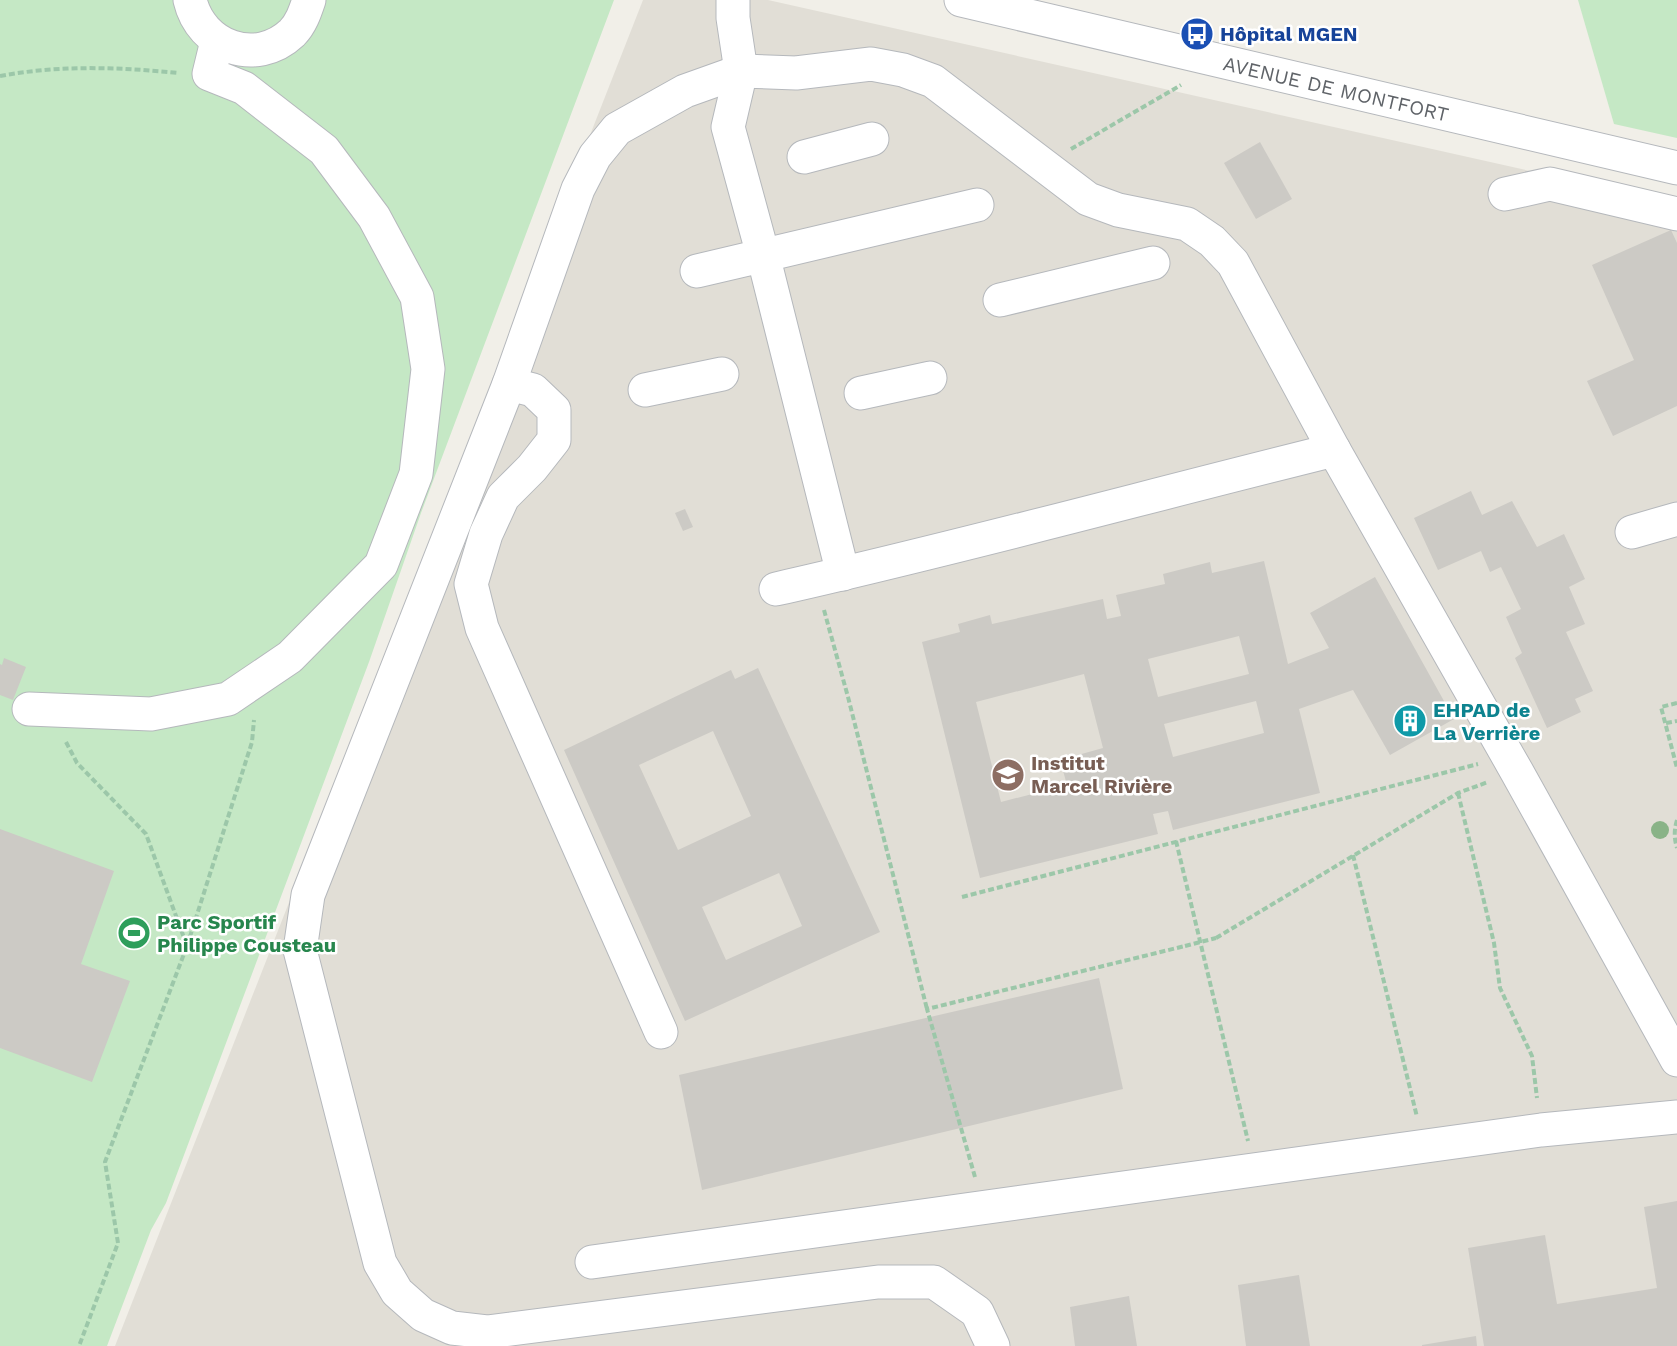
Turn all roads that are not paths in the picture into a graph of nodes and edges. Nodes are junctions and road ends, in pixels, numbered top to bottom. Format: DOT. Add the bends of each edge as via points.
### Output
graph roads {
  1 [pos="190,0"];
  2 [pos="309,0"];
  3 [pos="733,0"];
  4 [pos="961,0"];
  5 [pos="217,41"];
  6 [pos="741,71"];
  7 [pos="872,140"];
  8 [pos="804,157"];
  9 [pos="1677,168"];
  10 [pos="1505,194"];
  11 [pos="977,205"];
  12 [pos="1677,214"];
  13 [pos="763,255"];
  14 [pos="1153,263"];
  15 [pos="696,271"];
  16 [pos="1000,300"];
  17 [pos="722,374"];
  18 [pos="930,378"];
  19 [pos="509,384"];
  20 [pos="645,390"];
  21 [pos="861,393"];
  22 [pos="1334,450"];
  23 [pos="1677,519"];
  24 [pos="1632,532"];
  25 [pos="829,577"];
  26 [pos="776,589"];
  27 [pos="39,710"];
  28 [pos="661,1032"];
  29 [pos="1677,1060"];
  30 [pos="1677,1117"];
  31 [pos="592,1263"];
  32 [pos="993,1346"];
  1 -- 5 [label="street" via="203,29"];
  2 -- 5 [label="street" via="293,32 276,44 256,50 236,49"];
  3 -- 6 [label="street"];
  4 -- 9 [label="street, AVENUE DE MONTFORT"];
  5 -- 27 [label="street" via="209,74 244,88 324,150 374,217 417,297 428,369 416,474 381,565 290,657 228,699 151,714"];
  6 -- 13 [label="street" via="728,127"];
  6 -- 19 [label="street" via="685,91 617,129 595,156 578,189"];
  6 -- 22 [label="street" via="796,73 871,64 903,70 933,81 1088,199 1118,210 1187,225 1212,241 1233,263"];
  7 -- 8 [label="street"];
  10 -- 12 [label="street" via="1550,184"];
  11 -- 13 [label="street"];
  13 -- 15 [label="street"];
  13 -- 25 [label="street"];
  14 -- 16 [label="street"];
  17 -- 20 [label="street"];
  18 -- 21 [label="street"];
  19 -- 28 [label="street" via="533,390 554,410 554,440 503,497 486,534 471,584 482,628"];
  19 -- 32 [label="street" via="308,895 300,950 380,1263 397,1292 423,1315 452,1328 487,1332 878,1282 934,1282 977,1312"];
  22 -- 25 [label="street"];
  22 -- 29 [label="street"];
  23 -- 24 [label="street"];
  25 -- 26 [label="street"];
  30 -- 31 [label="street" via="1541,1130"];
}
